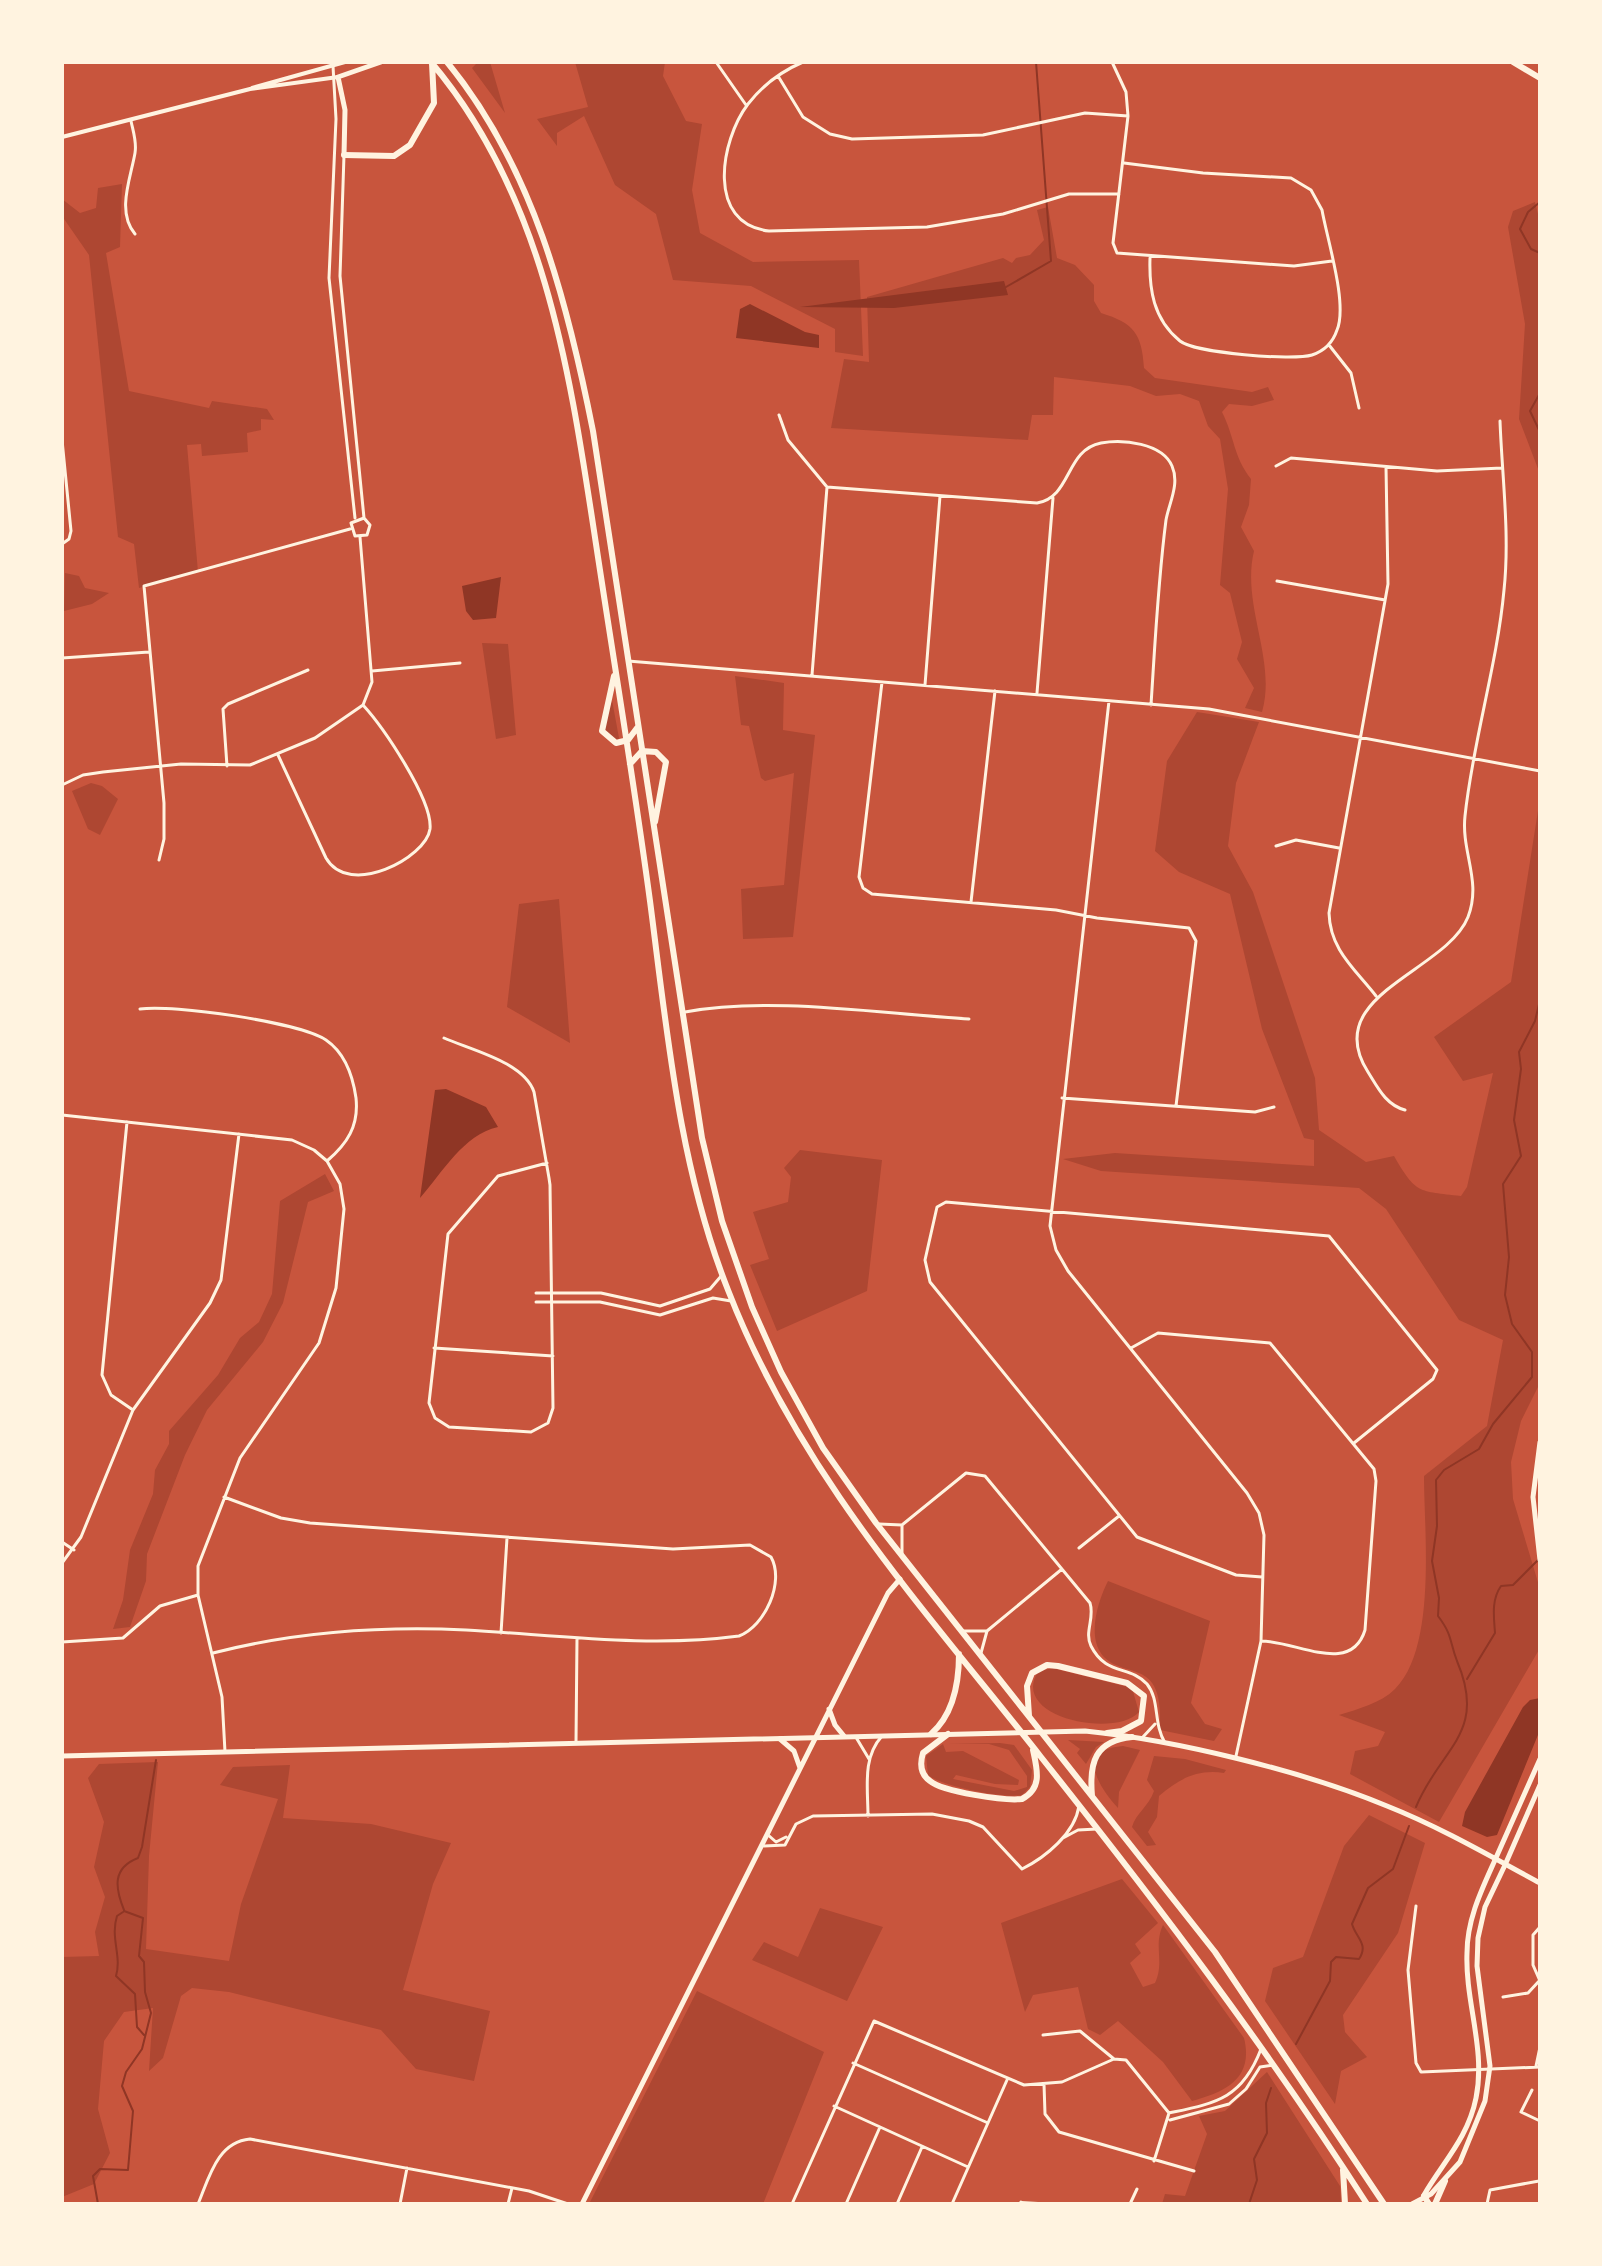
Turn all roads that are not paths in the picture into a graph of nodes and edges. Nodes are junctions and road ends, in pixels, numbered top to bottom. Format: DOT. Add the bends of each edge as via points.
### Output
graph roads {
  1 [pos="345,62"];
  2 [pos="381,62"];
  3 [pos="431,62"];
  4 [pos="447,62"];
  5 [pos="716,62"];
  6 [pos="803,62"];
  7 [pos="1112,62"];
  8 [pos="1513,62"];
  9 [pos="333,66"];
  10 [pos="778,76"];
  11 [pos="335,77"];
  12 [pos="1540,78"];
  13 [pos="250,89"];
  14 [pos="746,106"];
  15 [pos="1128,116"];
  16 [pos="131,121"];
  17 [pos="62,137"];
  18 [pos="344,155"];
  19 [pos="1124,163"];
  20 [pos="333,165"];
  21 [pos="332,193"];
  22 [pos="343,194"];
  23 [pos="1119,194"];
  24 [pos="135,234"];
  25 [pos="1150,258"];
  26 [pos="1332,261"];
  27 [pos="344,326"];
  28 [pos="334,327"];
  29 [pos="1329,345"];
  30 [pos="1359,408"];
  31 [pos="779,415"];
  32 [pos="1500,421"];
  33 [pos="62,440"];
  34 [pos="1276,466"];
  35 [pos="1386,467"];
  36 [pos="1502,468"];
  37 [pos="827,487"];
  38 [pos="940,496"];
  39 [pos="1053,498"];
  40 [pos="355,518"];
  41 [pos="364,518"];
  42 [pos="350,529"];
  43 [pos="360,537"];
  44 [pos="62,544"];
  45 [pos="1277,581"];
  46 [pos="1385,600"];
  47 [pos="149,652"];
  48 [pos="62,658"];
  49 [pos="628,661"];
  50 [pos="460,663"];
  51 [pos="308,670"];
  52 [pos="371,671"];
  53 [pos="615,671"];
  54 [pos="812,675"];
  55 [pos="882,682"];
  56 [pos="925,685"];
  57 [pos="995,691"];
  58 [pos="1037,695"];
  59 [pos="1109,701"];
  60 [pos="363,705"];
  61 [pos="1151,705"];
  62 [pos="638,724"];
  63 [pos="1360,737"];
  64 [pos="626,742"];
  65 [pos="642,751"];
  66 [pos="278,755"];
  67 [pos="1475,758"];
  68 [pos="160,766"];
  69 [pos="227,766"];
  70 [pos="629,768"];
  71 [pos="1540,771"];
  72 [pos="62,785"];
  73 [pos="654,828"];
  74 [pos="1276,846"];
  75 [pos="1339,848"];
  76 [pos="159,860"];
  77 [pos="971,903"];
  78 [pos="1083,916"];
  79 [pos="1376,996"];
  80 [pos="140,1009"];
  81 [pos="683,1013"];
  82 [pos="969,1019"];
  83 [pos="444,1038"];
  84 [pos="1062,1098"];
  85 [pos="1176,1106"];
  86 [pos="1274,1107"];
  87 [pos="1405,1110"];
  88 [pos="62,1115"];
  89 [pos="127,1122"];
  90 [pos="239,1134"];
  91 [pos="327,1161"];
  92 [pos="547,1163"];
  93 [pos="1051,1211"];
  94 [pos="722,1275"];
  95 [pos="536,1293"];
  96 [pos="552,1293"];
  97 [pos="732,1301"];
  98 [pos="536,1302"];
  99 [pos="552,1302"];
  100 [pos="434,1348"];
  101 [pos="1131,1348"];
  102 [pos="553,1356"];
  103 [pos="133,1410"];
  104 [pos="1540,1442"];
  105 [pos="1354,1443"];
  106 [pos="224,1497"];
  107 [pos="1119,1516"];
  108 [pos="876,1523"];
  109 [pos="902,1525"];
  110 [pos="507,1538"];
  111 [pos="62,1542"];
  112 [pos="1079,1548"];
  113 [pos="74,1550"];
  114 [pos="903,1557"];
  115 [pos="1540,1560"];
  116 [pos="62,1563"];
  117 [pos="1062,1569"];
  118 [pos="1262,1577"];
  119 [pos="900,1579"];
  120 [pos="198,1595"];
  121 [pos="961,1630"];
  122 [pos="987,1631"];
  123 [pos="501,1633"];
  124 [pos="577,1638"];
  125 [pos="1261,1641"];
  126 [pos="62,1642"];
  127 [pos="213,1653"];
  128 [pos="959,1654"];
  129 [pos="980,1655"];
  130 [pos="829,1708"];
  131 [pos="1029,1716"];
  132 [pos="1155,1724"];
  133 [pos="1042,1732"];
  134 [pos="1021,1733"];
  135 [pos="1107,1733"];
  136 [pos="931,1734"];
  137 [pos="948,1734"];
  138 [pos="854,1735"];
  139 [pos="883,1735"];
  140 [pos="844,1736"];
  141 [pos="815,1737"];
  142 [pos="1132,1737"];
  143 [pos="779,1738"];
  144 [pos="1141,1739"];
  145 [pos="576,1743"];
  146 [pos="1166,1744"];
  147 [pos="1033,1746"];
  148 [pos="225,1752"];
  149 [pos="62,1756"];
  150 [pos="869,1759"];
  151 [pos="1540,1759"];
  152 [pos="1235,1760"];
  153 [pos="800,1768"];
  154 [pos="1540,1785"];
  155 [pos="1092,1796"];
  156 [pos="1079,1805"];
  157 [pos="868,1816"];
  158 [pos="1098,1829"];
  159 [pos="767,1833"];
  160 [pos="789,1835"];
  161 [pos="1063,1838"];
  162 [pos="760,1847"];
  163 [pos="1495,1860"];
  164 [pos="1505,1865"];
  165 [pos="1540,1883"];
  166 [pos="1416,1906"];
  167 [pos="1540,1927"];
  168 [pos="1540,1980"];
  169 [pos="1503,1997"];
  170 [pos="1043,2035"];
  171 [pos="1262,2046"];
  172 [pos="1540,2047"];
  173 [pos="1114,2059"];
  174 [pos="853,2063"];
  175 [pos="1275,2064"];
  176 [pos="1490,2066"];
  177 [pos="1479,2067"];
  178 [pos="1538,2067"];
  179 [pos="1007,2080"];
  180 [pos="1044,2084"];
  181 [pos="1532,2090"];
  182 [pos="1208,2104"];
  183 [pos="834,2106"];
  184 [pos="1210,2111"];
  185 [pos="1169,2113"];
  186 [pos="1170,2120"];
  187 [pos="1540,2121"];
  188 [pos="988,2123"];
  189 [pos="880,2127"];
  190 [pos="922,2147"];
  191 [pos="1154,2161"];
  192 [pos="1342,2166"];
  193 [pos="968,2167"];
  194 [pos="407,2168"];
  195 [pos="1194,2171"];
  196 [pos="1540,2178"];
  197 [pos="1445,2181"];
  198 [pos="512,2188"];
  199 [pos="1137,2189"];
  200 [pos="1540,2194"];
  201 [pos="1424,2196"];
  202 [pos="1020,2203"];
  203 [pos="198,2204"];
  204 [pos="400,2204"];
  205 [pos="508,2204"];
  206 [pos="568,2204"];
  207 [pos="582,2204"];
  208 [pos="792,2204"];
  209 [pos="846,2204"];
  210 [pos="897,2204"];
  211 [pos="952,2204"];
  212 [pos="1055,2204"];
  213 [pos="1130,2204"];
  214 [pos="1345,2204"];
  215 [pos="1367,2204"];
  216 [pos="1384,2204"];
  217 [pos="1412,2204"];
  218 [pos="1432,2204"];
  219 [pos="1487,2204"];
  1 -- 9 [label="street"];
  2 -- 11 [label="main road"];
  3 -- 18 [label="highway" via="434,103 410,145 394,156"];
  3 -- 53 [label="highway" via="500,164 544,276 572,391"];
  4 -- 49 [label="highway" via="515,168 561,293 593,431"];
  5 -- 14 [label="street"];
  6 -- 10 [label="street"];
  7 -- 15 [label="street" via="1126,92"];
  8 -- 12 [label="highway"];
  9 -- 11 [label="street"];
  9 -- 13 [label="street"];
  10 -- 14 [label="street"];
  10 -- 15 [label="street" via="792,104 811,124 852,139 983,135 1085,113"];
  11 -- 13 [label="street"];
  11 -- 18 [label="main road" via="345,110"];
  11 -- 20 [label="street"];
  13 -- 16 [label="street"];
  14 -- 23 [label="street" via="727,156 725,194 737,218 759,230 927,227 978,220 1069,194"];
  15 -- 19 [label="street"];
  16 -- 17 [label="street"];
  16 -- 24 [label="street" via="135,147 126,195"];
  18 -- 20 [label="street"];
  18 -- 22 [label="street"];
  19 -- 23 [label="street"];
  19 -- 26 [label="street" via="1298,181 1320,203"];
  20 -- 21 [label="street"];
  21 -- 22 [label="street"];
  21 -- 28 [label="street" via="329,278"];
  22 -- 27 [label="street"];
  23 -- 25 [label="street" via="1114,248 1122,256"];
  25 -- 26 [label="street" via="1294,266"];
  25 -- 29 [label="street" via="1151,300 1174,336 1187,345 1299,357"];
  26 -- 29 [label="street" via="1341,316"];
  27 -- 28 [label="street"];
  27 -- 41 [label="street"];
  28 -- 40 [label="street"];
  29 -- 30 [label="street" via="1351,373"];
  31 -- 37 [label="street" via="788,440"];
  32 -- 36 [label="street"];
  33 -- 44 [label="street" via="71,531"];
  34 -- 35 [label="street" via="1291,458"];
  35 -- 36 [label="street" via="1455,472"];
  35 -- 46 [label="street"];
  36 -- 67 [label="street" via="1504,590"];
  37 -- 38 [label="street"];
  37 -- 54 [label="street"];
  38 -- 39 [label="street" via="1029,503"];
  38 -- 56 [label="street"];
  39 -- 58 [label="street"];
  39 -- 61 [label="street" via="1080,454 1098,444 1150,447 1172,466 1175,486 1166,520"];
  40 -- 41 [label="street"];
  40 -- 42 [label="street"];
  41 -- 43 [label="street" via="370,529"];
  42 -- 43 [label="street"];
  42 -- 47 [label="street" via="147,584 143,593"];
  43 -- 52 [label="street"];
  45 -- 46 [label="street"];
  46 -- 63 [label="street"];
  47 -- 48 [label="street"];
  47 -- 68 [label="street"];
  49 -- 54 [label="street"];
  49 -- 62 [label="highway"];
  50 -- 52 [label="street"];
  51 -- 69 [label="street" via="223,709"];
  52 -- 60 [label="street" via="372,687"];
  53 -- 64 [label="highway"];
  53 -- 64 [label="highway" via="601,727 608,740"];
  54 -- 55 [label="street"];
  55 -- 56 [label="street"];
  55 -- 77 [label="street" via="861,884 872,894"];
  56 -- 57 [label="street"];
  57 -- 58 [label="street"];
  57 -- 77 [label="street"];
  58 -- 59 [label="street"];
  59 -- 61 [label="street"];
  59 -- 78 [label="street"];
  60 -- 66 [label="street" via="315,738"];
  60 -- 66 [label="street" via="390,736 429,819 427,840 416,852 363,878 336,871"];
  61 -- 63 [label="street" via="1229,712"];
  62 -- 64 [label="highway"];
  62 -- 65 [label="highway"];
  63 -- 67 [label="street"];
  63 -- 75 [label="street"];
  64 -- 70 [label="highway"];
  65 -- 70 [label="highway"];
  65 -- 73 [label="highway"];
  65 -- 73 [label="highway" via="656,752 667,766"];
  66 -- 69 [label="street"];
  67 -- 71 [label="street"];
  67 -- 79 [label="street" via="1464,823 1475,882 1467,919 1445,949"];
  68 -- 69 [label="street"];
  68 -- 72 [label="street" via="88,774"];
  68 -- 76 [label="street" via="164,839"];
  70 -- 94 [label="highway" via="681,1116"];
  73 -- 81 [label="highway"];
  74 -- 75 [label="street" via="1296,840"];
  75 -- 79 [label="street" via="1329,906 1332,937"];
  77 -- 78 [label="street"];
  78 -- 84 [label="street"];
  78 -- 85 [label="street" via="1179,924 1194,934"];
  79 -- 87 [label="street" via="1360,1025 1361,1056 1386,1100"];
  80 -- 91 [label="street" via="167,1008 299,1028 328,1041 351,1073 356,1105 347,1142"];
  81 -- 82 [label="street" via="769,1007"];
  81 -- 108 [label="highway" via="711,1180 752,1307 823,1448"];
  83 -- 92 [label="street" via="528,1079"];
  84 -- 85 [label="street"];
  84 -- 93 [label="street"];
  85 -- 86 [label="street" via="1255,1112"];
  88 -- 89 [label="street"];
  89 -- 90 [label="street"];
  89 -- 103 [label="street" via="102,1366 111,1395"];
  90 -- 91 [label="street" via="292,1140"];
  90 -- 103 [label="street" via="221,1280"];
  91 -- 106 [label="street" via="344,1202 328,1322 309,1360 244,1450"];
  92 -- 96 [label="street"];
  92 -- 100 [label="street" via="498,1176 450,1230"];
  93 -- 101 [label="street" via="1052,1236 1062,1262"];
  93 -- 105 [label="street" via="1333,1239 1437,1370 1433,1379"];
  93 -- 107 [label="street" via="941,1203 935,1210 925,1265 930,1282"];
  94 -- 96 [label="street" via="710,1289 660,1306 601,1293"];
  94 -- 97 [label="highway"];
  95 -- 96 [label="street"];
  96 -- 99 [label="street"];
  97 -- 99 [label="street" via="713,1298 660,1315 600,1302"];
  97 -- 119 [label="highway" via="781,1407 847,1514"];
  98 -- 99 [label="street"];
  99 -- 102 [label="street"];
  100 -- 102 [label="street"];
  100 -- 102 [label="street" via="429,1403 435,1418 449,1427 531,1432 548,1423 553,1412"];
  101 -- 105 [label="street" via="1158,1333 1270,1343"];
  101 -- 118 [label="street" via="1252,1499 1264,1535"];
  103 -- 113 [label="street"];
  104 -- 115 [label="main road" via="1533,1497"];
  105 -- 125 [label="street" via="1376,1476 1363,1636 1352,1650 1335,1656"];
  106 -- 110 [label="street" via="310,1523"];
  106 -- 120 [label="street" via="198,1566"];
  107 -- 112 [label="street"];
  107 -- 118 [label="street" via="1144,1542 1236,1575"];
  108 -- 109 [label="street"];
  108 -- 114 [label="highway"];
  109 -- 114 [label="street"];
  109 -- 117 [label="street" via="964,1475 978,1473"];
  110 -- 123 [label="street"];
  110 -- 124 [label="street" via="673,1549 750,1545 765,1551 776,1565 774,1590 757,1624 745,1634"];
  111 -- 113 [label="street"];
  113 -- 116 [label="street"];
  114 -- 121 [label="highway"];
  117 -- 122 [label="street"];
  117 -- 132 [label="street" via="1091,1605 1088,1637 1093,1650 1110,1669 1147,1684"];
  118 -- 125 [label="street"];
  119 -- 128 [label="highway"];
  119 -- 130 [label="main road"];
  120 -- 126 [label="street" via="160,1606 123,1638"];
  120 -- 127 [label="street"];
  121 -- 122 [label="street"];
  121 -- 129 [label="highway"];
  122 -- 129 [label="street"];
  123 -- 124 [label="street"];
  123 -- 127 [label="street" via="302,1634"];
  124 -- 145 [label="street"];
  125 -- 152 [label="street"];
  127 -- 148 [label="street"];
  128 -- 134 [label="highway"];
  128 -- 136 [label="highway" via="957,1688 946,1717"];
  129 -- 131 [label="highway"];
  130 -- 140 [label="main road"];
  130 -- 141 [label="main road"];
  131 -- 133 [label="highway"];
  131 -- 135 [label="highway" via="1032,1673 1058,1666 1127,1683 1144,1696 1141,1721"];
  132 -- 144 [label="street"];
  132 -- 146 [label="street"];
  133 -- 134 [label="main road"];
  133 -- 135 [label="main road"];
  133 -- 155 [label="highway"];
  134 -- 137 [label="main road"];
  134 -- 147 [label="highway"];
  135 -- 142 [label="main road"];
  136 -- 137 [label="main road"];
  136 -- 139 [label="main road"];
  137 -- 147 [label="highway" via="923,1753 921,1767 927,1780 1007,1799 1022,1799 1034,1789 1038,1774"];
  138 -- 139 [label="main road"];
  138 -- 140 [label="main road"];
  138 -- 150 [label="street"];
  139 -- 150 [label="street"];
  140 -- 141 [label="main road"];
  141 -- 143 [label="main road"];
  141 -- 153 [label="main road"];
  142 -- 144 [label="main road"];
  142 -- 155 [label="highway" via="1108,1743 1096,1754"];
  143 -- 145 [label="main road"];
  143 -- 153 [label="main road" via="794,1751"];
  144 -- 146 [label="main road"];
  145 -- 148 [label="main road"];
  146 -- 152 [label="main road"];
  147 -- 156 [label="highway"];
  148 -- 149 [label="main road"];
  150 -- 157 [label="street"];
  151 -- 163 [label="main road"];
  152 -- 163 [label="main road" via="1376,1801"];
  153 -- 159 [label="main road"];
  154 -- 164 [label="main road"];
  155 -- 216 [label="highway" via="1215,1952"];
  156 -- 158 [label="highway"];
  156 -- 161 [label="street" via="1075,1823"];
  157 -- 160 [label="street" via="813,1816 800,1821"];
  157 -- 161 [label="street" via="932,1814 973,1822 1022,1869"];
  158 -- 161 [label="street" via="1078,1830"];
  158 -- 171 [label="highway"];
  159 -- 160 [label="street" via="779,1842"];
  159 -- 162 [label="main road"];
  160 -- 162 [label="street" via="781,1847"];
  162 -- 207 [label="main road"];
  163 -- 164 [label="main road"];
  163 -- 177 [label="main road" via="1468,1937"];
  164 -- 165 [label="main road"];
  164 -- 176 [label="main road" via="1485,1907 1478,1938"];
  166 -- 177 [label="street" via="1408,1970 1416,2063 1421,2072 1434,2073"];
  167 -- 168 [label="street" via="1533,1935 1533,1965"];
  168 -- 169 [label="street" via="1528,1993"];
  170 -- 173 [label="street" via="1080,2031"];
  171 -- 175 [label="highway"];
  171 -- 182 [label="street" via="1238,2089"];
  172 -- 178 [label="street"];
  173 -- 180 [label="street" via="1078,2077"];
  173 -- 185 [label="street" via="1134,2066"];
  174 -- 179 [label="street" via="874,2021"];
  174 -- 183 [label="street"];
  174 -- 188 [label="street"];
  175 -- 184 [label="street" via="1261,2066 1235,2100"];
  175 -- 192 [label="highway"];
  176 -- 177 [label="street"];
  176 -- 178 [label="street"];
  176 -- 197 [label="main road" via="1480,2120"];
  177 -- 201 [label="main road" via="1476,2099 1463,2137"];
  179 -- 180 [label="street"];
  179 -- 188 [label="street"];
  180 -- 191 [label="street" via="1046,2118 1059,2132"];
  181 -- 187 [label="street" via="1521,2112"];
  182 -- 184 [label="street"];
  182 -- 185 [label="street"];
  183 -- 189 [label="street"];
  183 -- 208 [label="street"];
  184 -- 186 [label="street"];
  185 -- 186 [label="street"];
  186 -- 191 [label="street"];
  188 -- 193 [label="street"];
  189 -- 190 [label="street"];
  189 -- 209 [label="street"];
  190 -- 193 [label="street"];
  190 -- 210 [label="street"];
  191 -- 195 [label="street"];
  192 -- 214 [label="highway"];
  192 -- 215 [label="highway"];
  193 -- 211 [label="street"];
  194 -- 198 [label="street"];
  194 -- 203 [label="street" via="243,2140 220,2156"];
  194 -- 204 [label="street"];
  196 -- 200 [label="street"];
  196 -- 219 [label="street" via="1490,2190"];
  197 -- 201 [label="main road"];
  197 -- 218 [label="highway"];
  198 -- 205 [label="street"];
  198 -- 206 [label="street"];
  199 -- 213 [label="street"];
  201 -- 217 [label="main road"];
  201 -- 218 [label="highway"];
  202 -- 212 [label="lane"];
}
